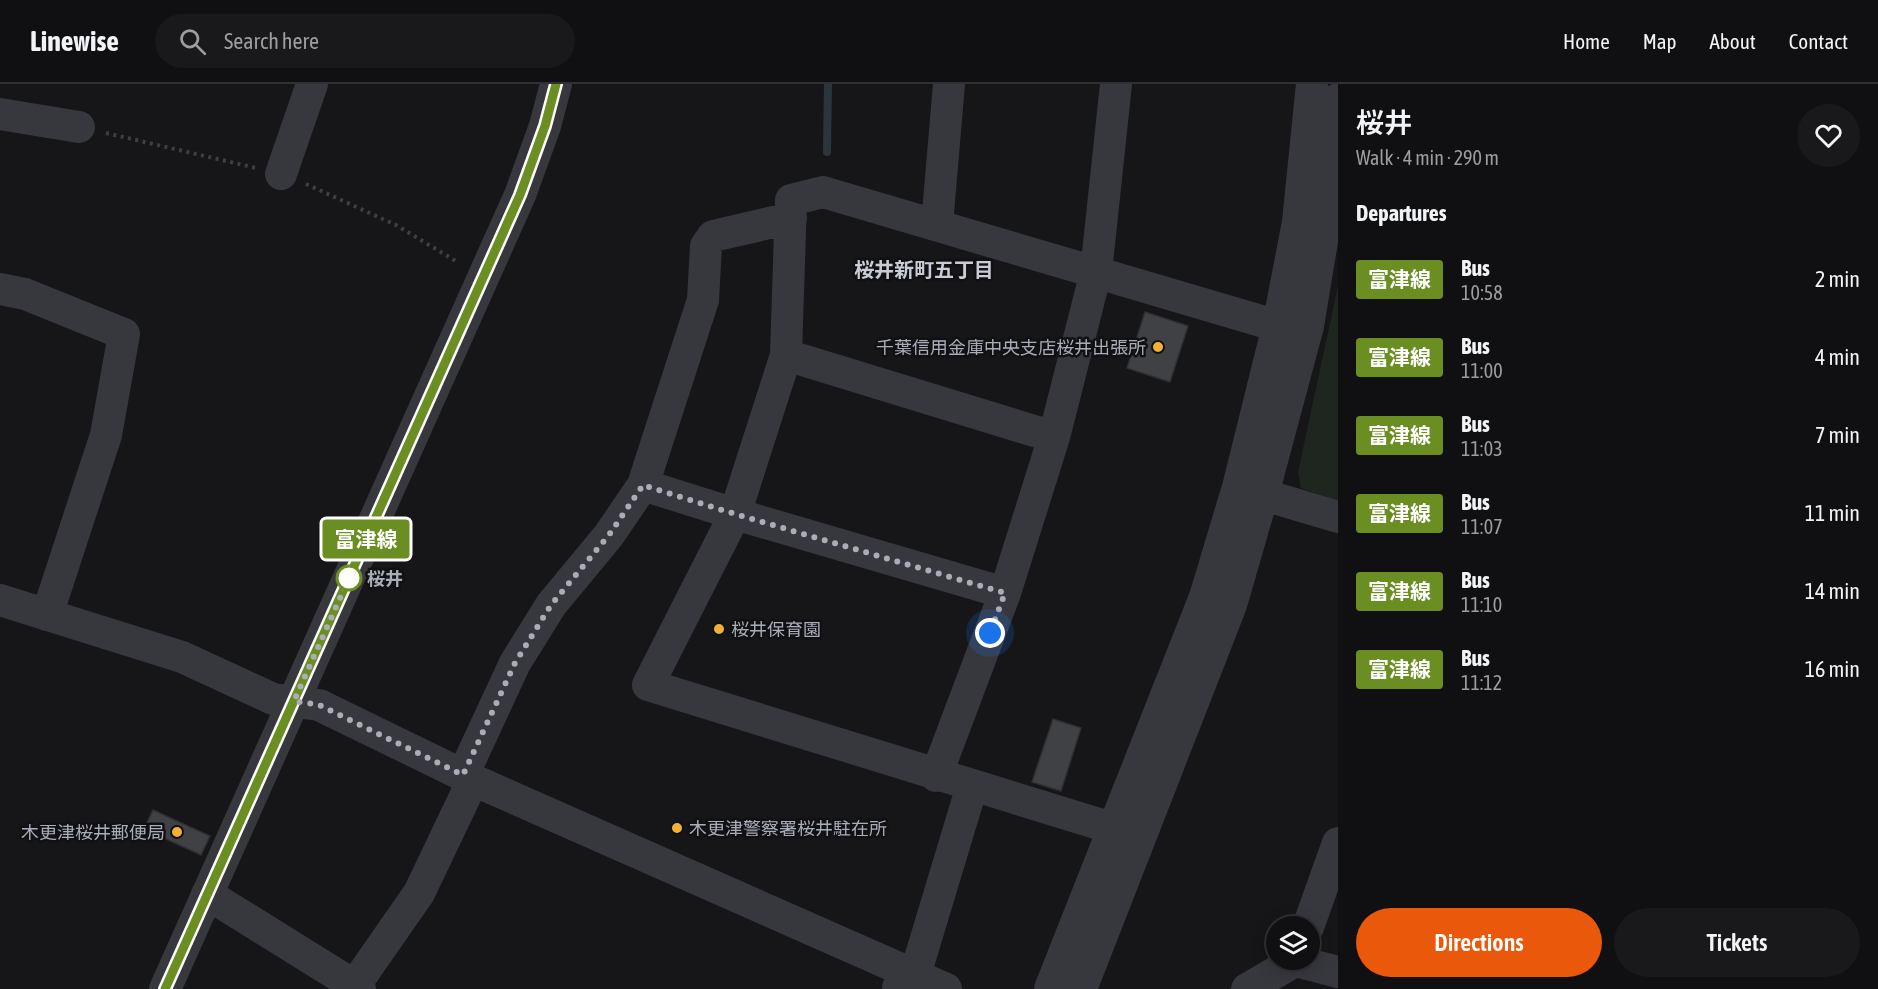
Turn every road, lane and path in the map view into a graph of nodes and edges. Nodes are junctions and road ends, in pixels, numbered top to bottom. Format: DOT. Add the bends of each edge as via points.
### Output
graph roads {
  1 [pos="312,84"];
  2 [pos="556,84"];
  3 [pos="949,84"];
  4 [pos="1116,84"];
  5 [pos="1312,84"];
  6 [pos="1338,99"];
  7 [pos="0,114"];
  8 [pos="79,127"];
  9 [pos="281,174"];
  10 [pos="791,218"];
  11 [pos="936,225"];
  12 [pos="1096,272"];
  13 [pos="0,289"];
  14 [pos="1278,326"];
  15 [pos="786,355"];
  16 [pos="1054,437"];
  17 [pos="643,485"];
  18 [pos="1251,491"];
  19 [pos="735,514"];
  20 [pos="1338,517"];
  21 [pos="1005,593"];
  22 [pos="0,600"];
  23 [pos="47,615"];
  24 [pos="294,701"];
  25 [pos="936,776"];
  26 [pos="468,778"];
  27 [pos="972,786"];
  28 [pos="1112,828"];
  29 [pos="1338,843"];
  30 [pos="207,894"];
  31 [pos="1312,916"];
  32 [pos="1320,967"];
  33 [pos="1280,970"];
  34 [pos="1338,972"];
  35 [pos="907,982"];
  36 [pos="358,987"];
  37 [pos="165,989"];
  38 [pos="946,989"];
  39 [pos="1050,989"];
  40 [pos="1081,989"];
  41 [pos="1247,989"];
  1 -- 9 [label="street"];
  2 -- 24 [label="street" via="520,195"];
  3 -- 11 [label="street"];
  4 -- 12 [label="street"];
  5 -- 14 [label="street" via="1298,222"];
  6 -- 18 [label="street" via="1324,229 1308,326"];
  7 -- 8 [label="street"];
  10 -- 11 [label="street" via="791,200 823,192"];
  10 -- 15 [label="street"];
  10 -- 17 [label="street" via="713,236 706,246 703,300"];
  11 -- 12 [label="street"];
  12 -- 14 [label="street"];
  12 -- 16 [label="street"];
  13 -- 23 [label="street" via="26,294 124,334 106,435"];
  14 -- 18 [label="street"];
  15 -- 16 [label="street"];
  15 -- 19 [label="street"];
  16 -- 21 [label="street"];
  17 -- 19 [label="street"];
  17 -- 26 [label="street" via="609,535 551,605 515,663"];
  18 -- 20 [label="street"];
  18 -- 28 [label="street"];
  18 -- 40 [label="street" via="1231,605"];
  19 -- 21 [label="street"];
  19 -- 25 [label="street" via="648,685"];
  21 -- 25 [label="street"];
  22 -- 23 [label="street"];
  23 -- 24 [label="street" via="182,657 273,699"];
  24 -- 26 [label="street" via="319,705"];
  24 -- 30 [label="street"];
  25 -- 27 [label="street"];
  26 -- 35 [label="street"];
  26 -- 36 [label="street" via="419,893"];
  27 -- 28 [label="street"];
  27 -- 35 [label="street"];
  28 -- 39 [label="street"];
  29 -- 31 [label="street"];
  30 -- 36 [label="street"];
  30 -- 37 [label="street"];
  32 -- 34 [label="street"];
  33 -- 41 [label="street"];
  35 -- 38 [label="street"];
}
